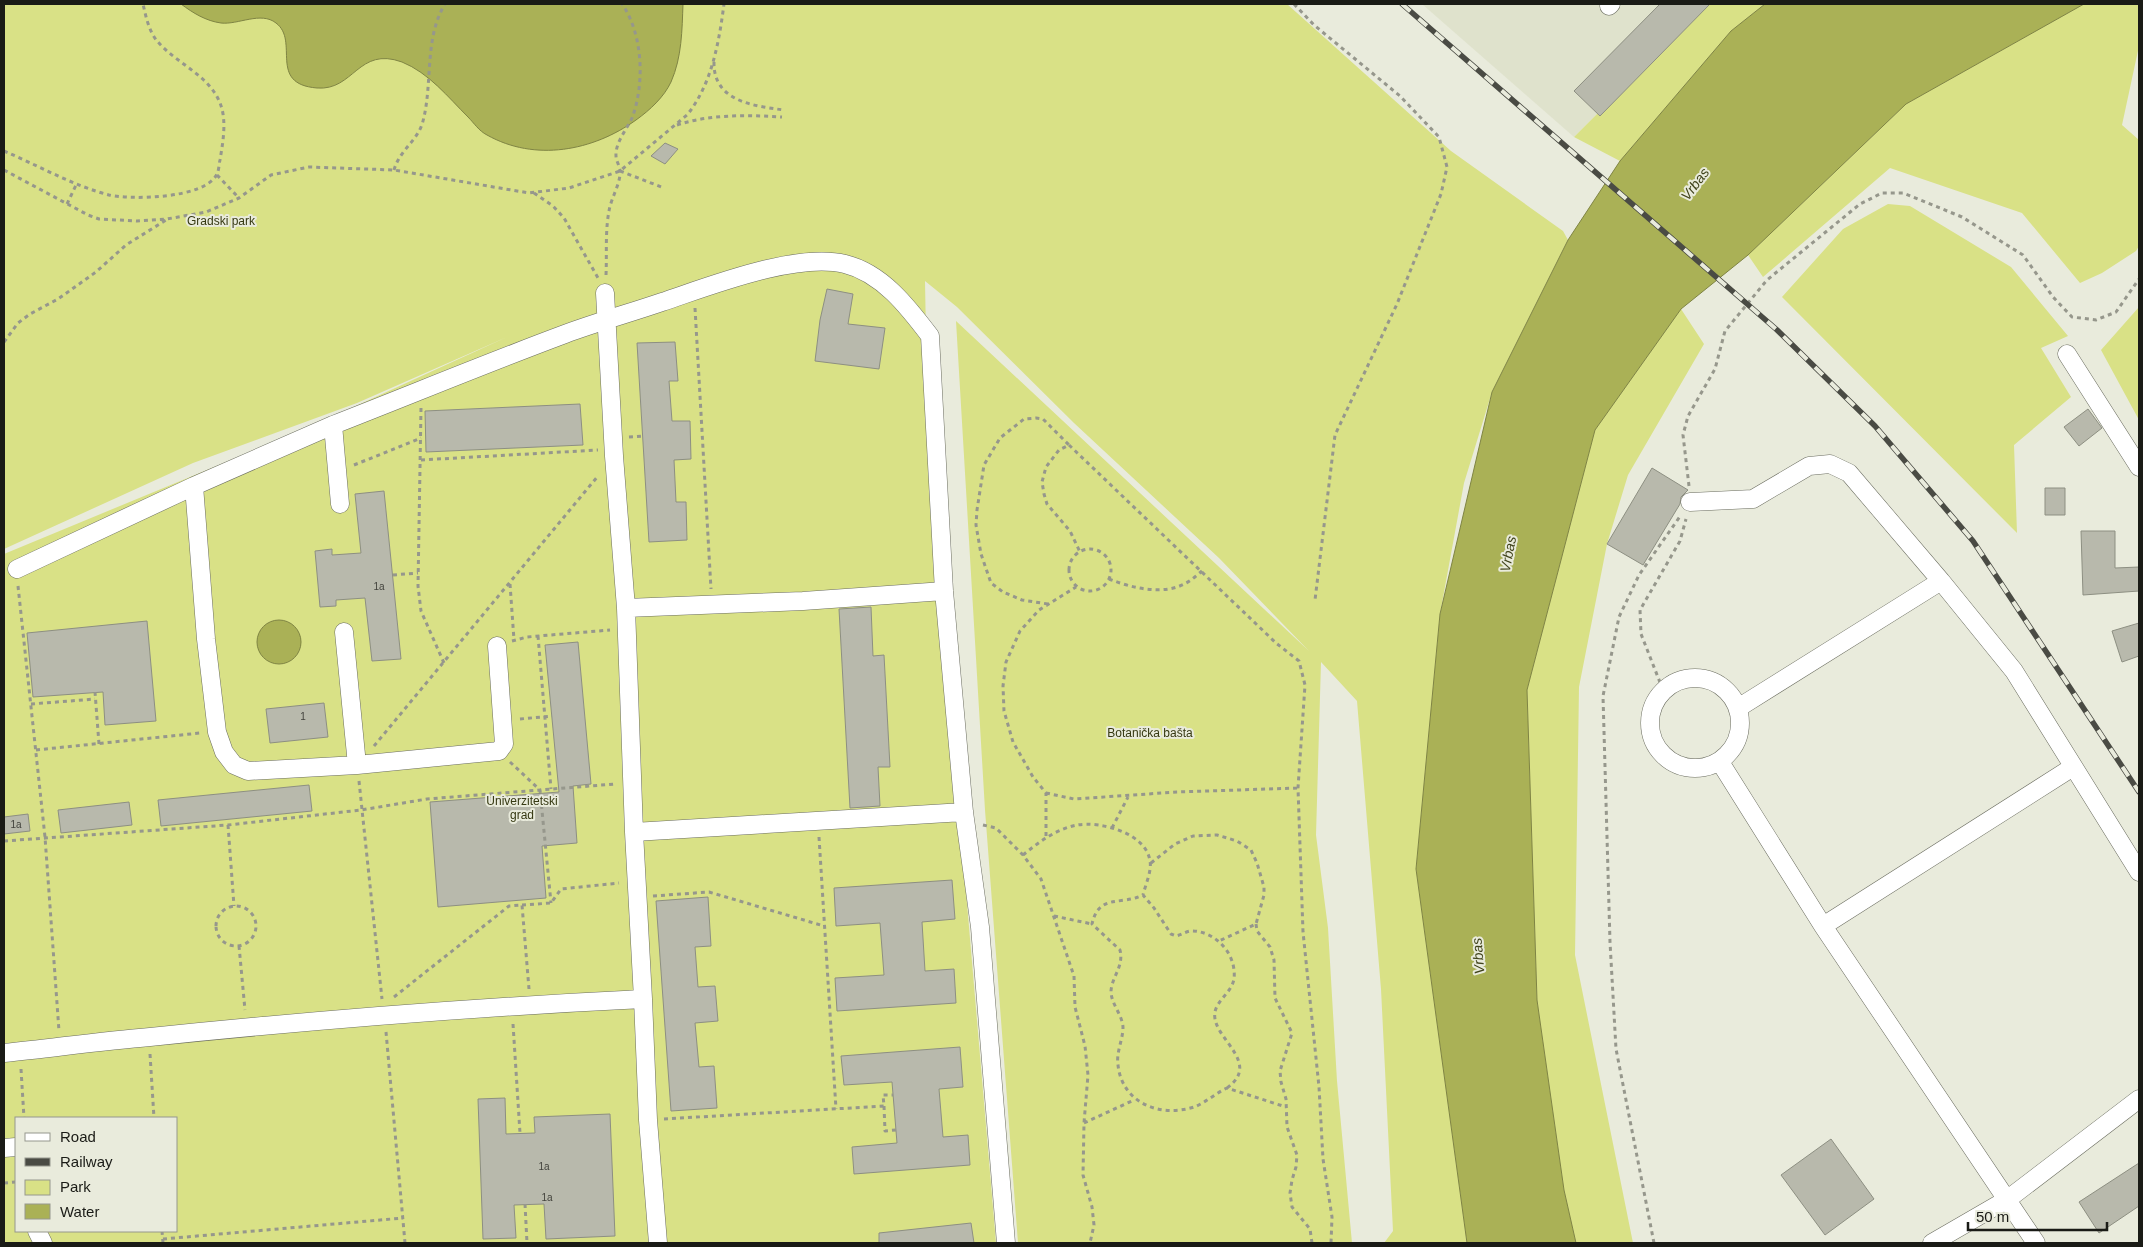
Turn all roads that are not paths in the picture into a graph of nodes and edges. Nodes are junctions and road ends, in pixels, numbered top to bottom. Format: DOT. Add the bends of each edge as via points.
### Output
graph roads {
  1 [pos="605,293"];
  2 [pos="606,321"];
  3 [pos="2067,354"];
  4 [pos="332,426"];
  5 [pos="2139,467"];
  6 [pos="194,486"];
  7 [pos="1690,502"];
  8 [pos="340,504"];
  9 [pos="16,569"];
  10 [pos="1941,580"];
  11 [pos="944,591"];
  12 [pos="626,608"];
  13 [pos="344,632"];
  14 [pos="497,646"];
  15 [pos="1738,708"];
  16 [pos="1720,762"];
  17 [pos="357,765"];
  18 [pos="2072,767"];
  19 [pos="965,817"];
  20 [pos="634,832"];
  21 [pos="2139,872"];
  22 [pos="1823,926"];
  23 [pos="643,999"];
  24 [pos="12,1053"];
  25 [pos="2139,1099"];
  26 [pos="2008,1199"];
  27 [pos="658,1243"];
  28 [pos="1006,1243"];
  29 [pos="1932,1243"];
  30 [pos="2036,1243"];
  1 -- 2 [label="street"];
  2 -- 4 [label="street" via="567,333"];
  2 -- 11 [label="street" via="757,272 809,262 843,263 861,268 876,279 912,313 930,336"];
  2 -- 12 [label="street"];
  3 -- 5 [label="street"];
  4 -- 6 [label="street"];
  4 -- 8 [label="street"];
  6 -- 9 [label="street"];
  6 -- 17 [label="street" via="206,639 217,732 224,752 234,765 248,771"];
  7 -- 10 [label="street" via="1753,500 1808,466 1830,464 1849,473"];
  10 -- 15 [label="street"];
  10 -- 18 [label="street" via="2014,670"];
  11 -- 12 [label="street"];
  11 -- 19 [label="street"];
  12 -- 20 [label="street"];
  13 -- 17 [label="street"];
  14 -- 17 [label="street" via="504,744 499,751"];
  15 -- 16 [label="street" via="1741,723 1738,738"];
  15 -- 16 [label="street" via="1719,685 1705,679 1690,678 1663,690 1649,716 1649,731 1654,745 1676,765 1706,768"];
  16 -- 22 [label="street"];
  18 -- 21 [label="street"];
  18 -- 22 [label="street"];
  19 -- 20 [label="street"];
  19 -- 28 [label="street" via="980,927"];
  20 -- 23 [label="street"];
  22 -- 26 [label="street"];
  23 -- 24 [label="street" via="512,1005 149,1037"];
  23 -- 27 [label="street"];
  25 -- 26 [label="street"];
  26 -- 29 [label="street"];
  26 -- 30 [label="street"];
}
